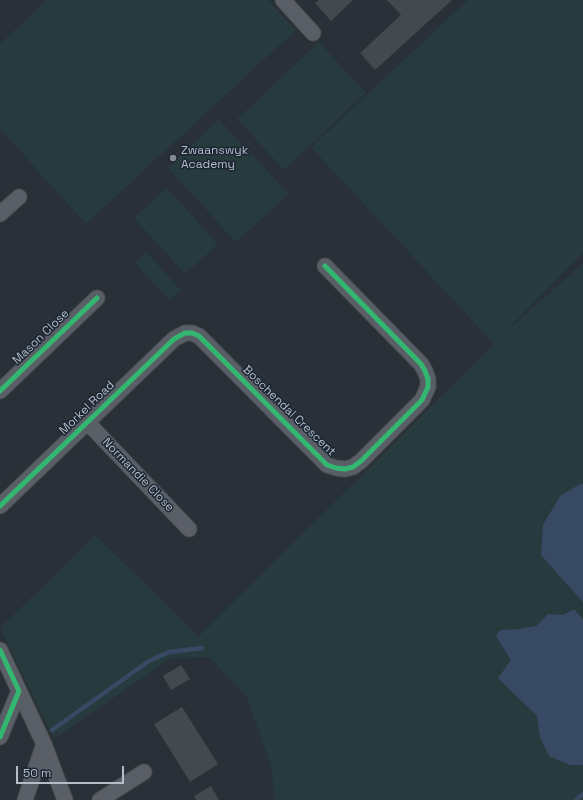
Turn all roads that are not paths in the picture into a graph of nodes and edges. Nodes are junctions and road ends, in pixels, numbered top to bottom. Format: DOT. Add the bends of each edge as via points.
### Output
graph roads {
  1 [pos="283,0"];
  2 [pos="313,33"];
  3 [pos="19,197"];
  4 [pos="0,214"];
  5 [pos="325,266"];
  6 [pos="97,298"];
  7 [pos="192,334"];
  8 [pos="0,391"];
  9 [pos="87,422"];
  10 [pos="0,506"];
  11 [pos="189,529"];
  12 [pos="0,650"];
  13 [pos="19,691"];
  14 [pos="0,737"];
  15 [pos="44,744"];
  16 [pos="144,772"];
  17 [pos="24,800"];
  18 [pos="65,800"];
  19 [pos="100,800"];
  1 -- 2 [label="street"];
  3 -- 4 [label="street"];
  5 -- 7 [label="street, Boschendal Crescent" via="421,364 428,379 428,387 422,400 353,467 345,469 327,465 199,336"];
  6 -- 8 [label="street, Mason Close"];
  7 -- 9 [label="street, Morkel Road" via="174,339"];
  9 -- 10 [label="street, Morkel Road"];
  9 -- 11 [label="street, Normandie Close"];
  12 -- 13 [label="street"];
  13 -- 14 [label="street"];
  13 -- 15 [label="street"];
  15 -- 17 [label="street"];
  15 -- 18 [label="street"];
  16 -- 19 [label="street"];
}
